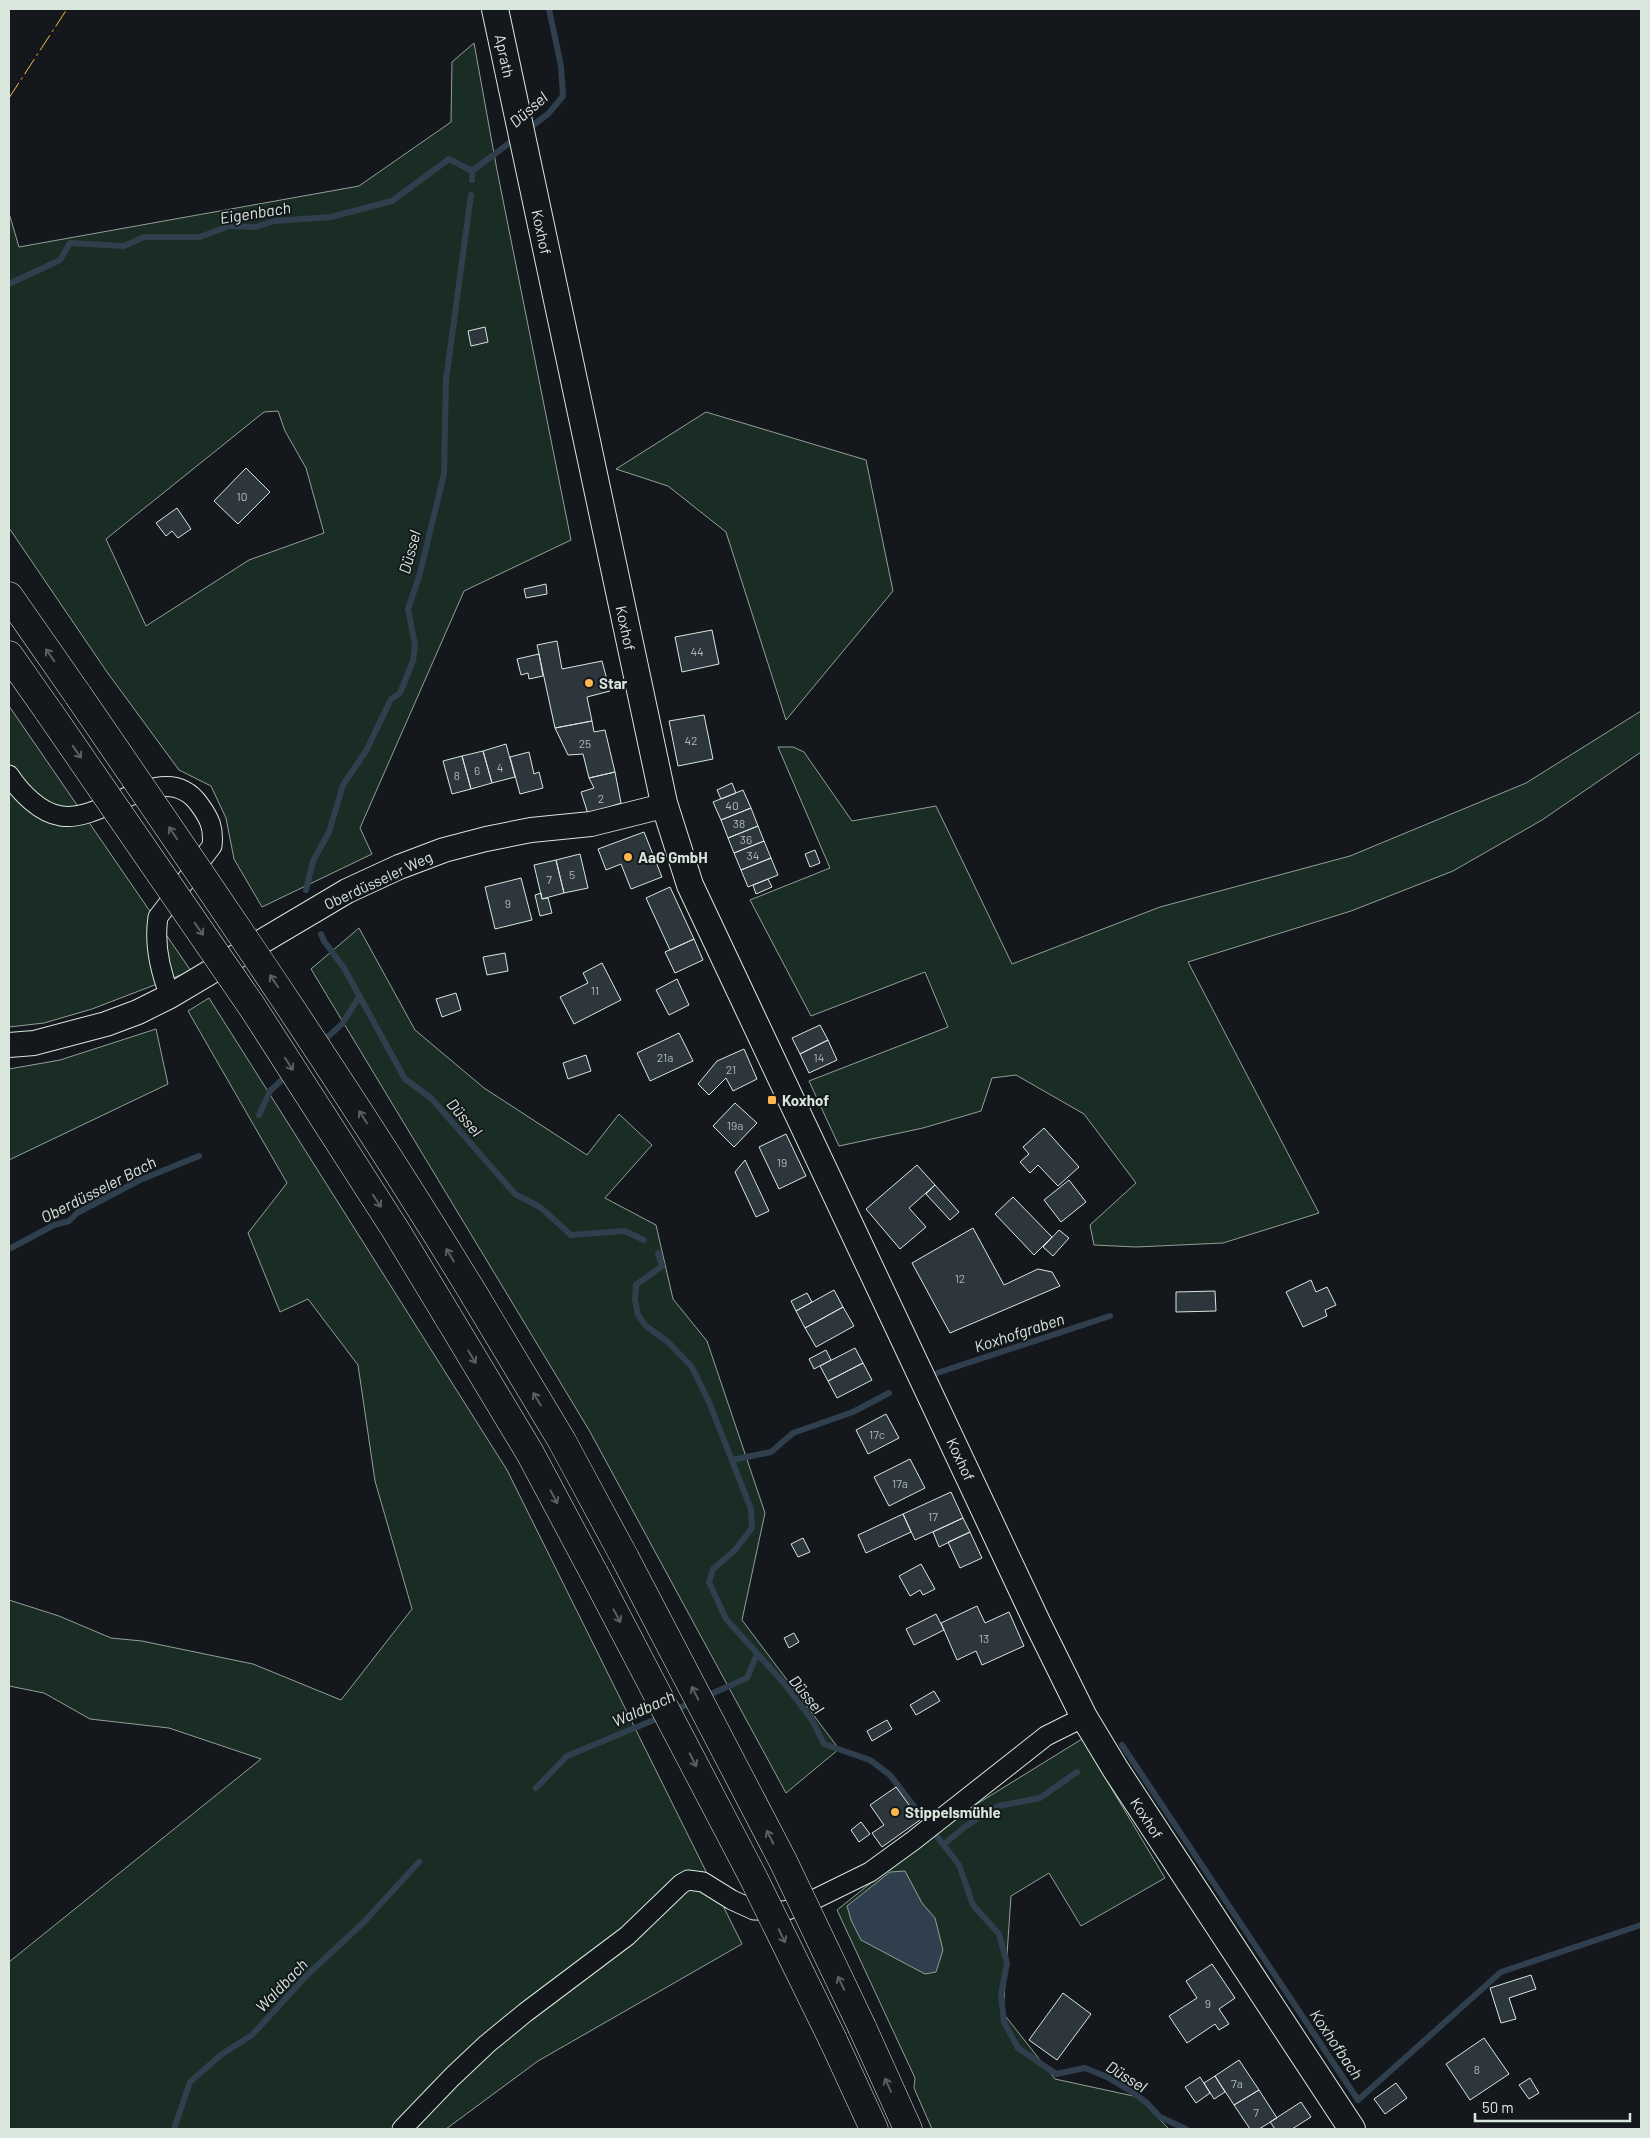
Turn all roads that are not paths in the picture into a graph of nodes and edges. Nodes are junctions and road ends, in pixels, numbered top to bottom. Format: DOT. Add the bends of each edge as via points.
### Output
graph roads {
  1 [pos="495,9"];
  2 [pos="515,103"];
  3 [pos="9,596"];
  4 [pos="9,655"];
  5 [pos="9,775"];
  6 [pos="664,803"];
  7 [pos="170,996"];
  8 [pos="9,1045"];
  9 [pos="1084,1717"];
  10 [pos="402,2129"];
  11 [pos="874,2129"];
  12 [pos="908,2129"];
  13 [pos="1352,2129"];
  1 -- 2 [label="main road, Aprath"];
  2 -- 6 [label="main road, Koxhof"];
  12 -- 3 [label="highway, one-way, bridge" via="783,1861 562,1441 425,1214 282,993"];
  4 -- 11 [label="highway, one-way, bridge" via="253,1008 395,1229 530,1453 753,1877"];
  5 -- 7 [label="street" via="44,811 62,816 83,814 150,788 167,786 191,793 211,821 214,834 212,846 158,917 156,929 161,972"];
  6 -- 7 [label="street, Oberdüsseler Weg" via="591,824 531,830 486,839 399,867 346,891"];
  6 -- 9 [label="main road, Koxhof" via="690,885"];
  7 -- 8 [label="street, Oberdüsseler Weg" via="106,1024 34,1043"];
  9 -- 10 [label="street" via="1046,1736 914,1840 862,1876 827,1894 785,1911 754,1910 703,1882 688,1880 681,1884 627,1936 487,2044"];
  9 -- 13 [label="main road, Koxhof"];
}
